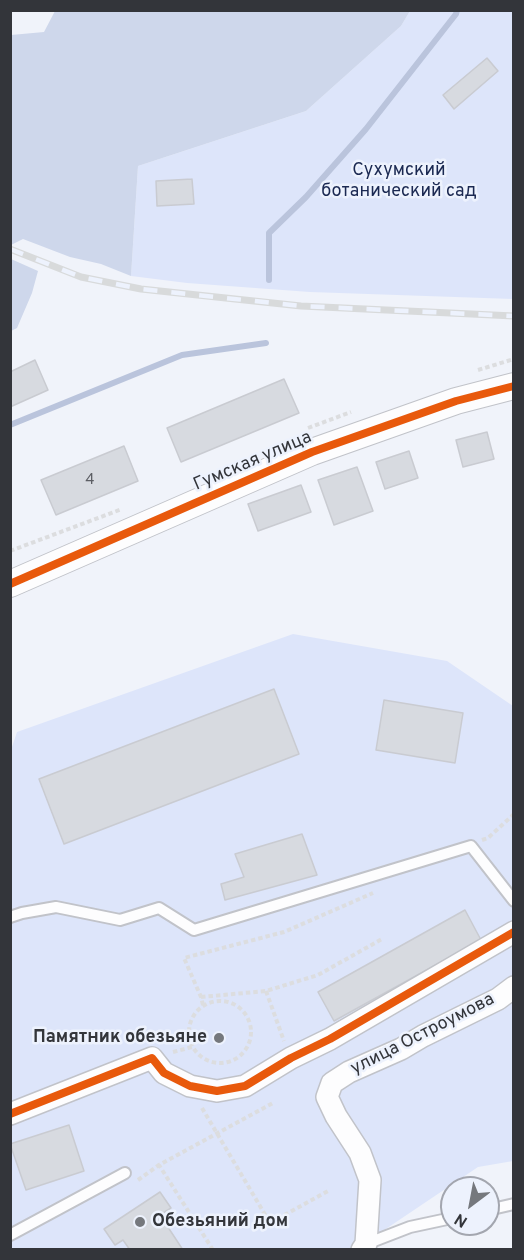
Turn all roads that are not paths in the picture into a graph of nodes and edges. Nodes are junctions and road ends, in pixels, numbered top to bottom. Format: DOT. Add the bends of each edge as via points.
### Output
graph roads {
  1 [pos="513,386"];
  2 [pos="10,584"];
  3 [pos="513,901"];
  4 [pos="10,917"];
  5 [pos="513,932"];
  6 [pos="513,987"];
  7 [pos="10,1114"];
  8 [pos="125,1173"];
  9 [pos="440,1221"];
  10 [pos="10,1235"];
  11 [pos="364,1247"];
  1 -- 2 [label="street, Гумская улица" via="456,401 312,452"];
  3 -- 4 [label="lane" via="471,846 194,930 159,908 120,920 56,907"];
  5 -- 7 [label="street" via="245,1086 217,1091 190,1086 164,1073 152,1058"];
  6 -- 11 [label="street, улица Остроумова" via="498,999 332,1083 327,1097 360,1153 370,1180"];
  8 -- 10 [label="lane"];
  9 -- 11 [label="lane" via="410,1227"];
}
